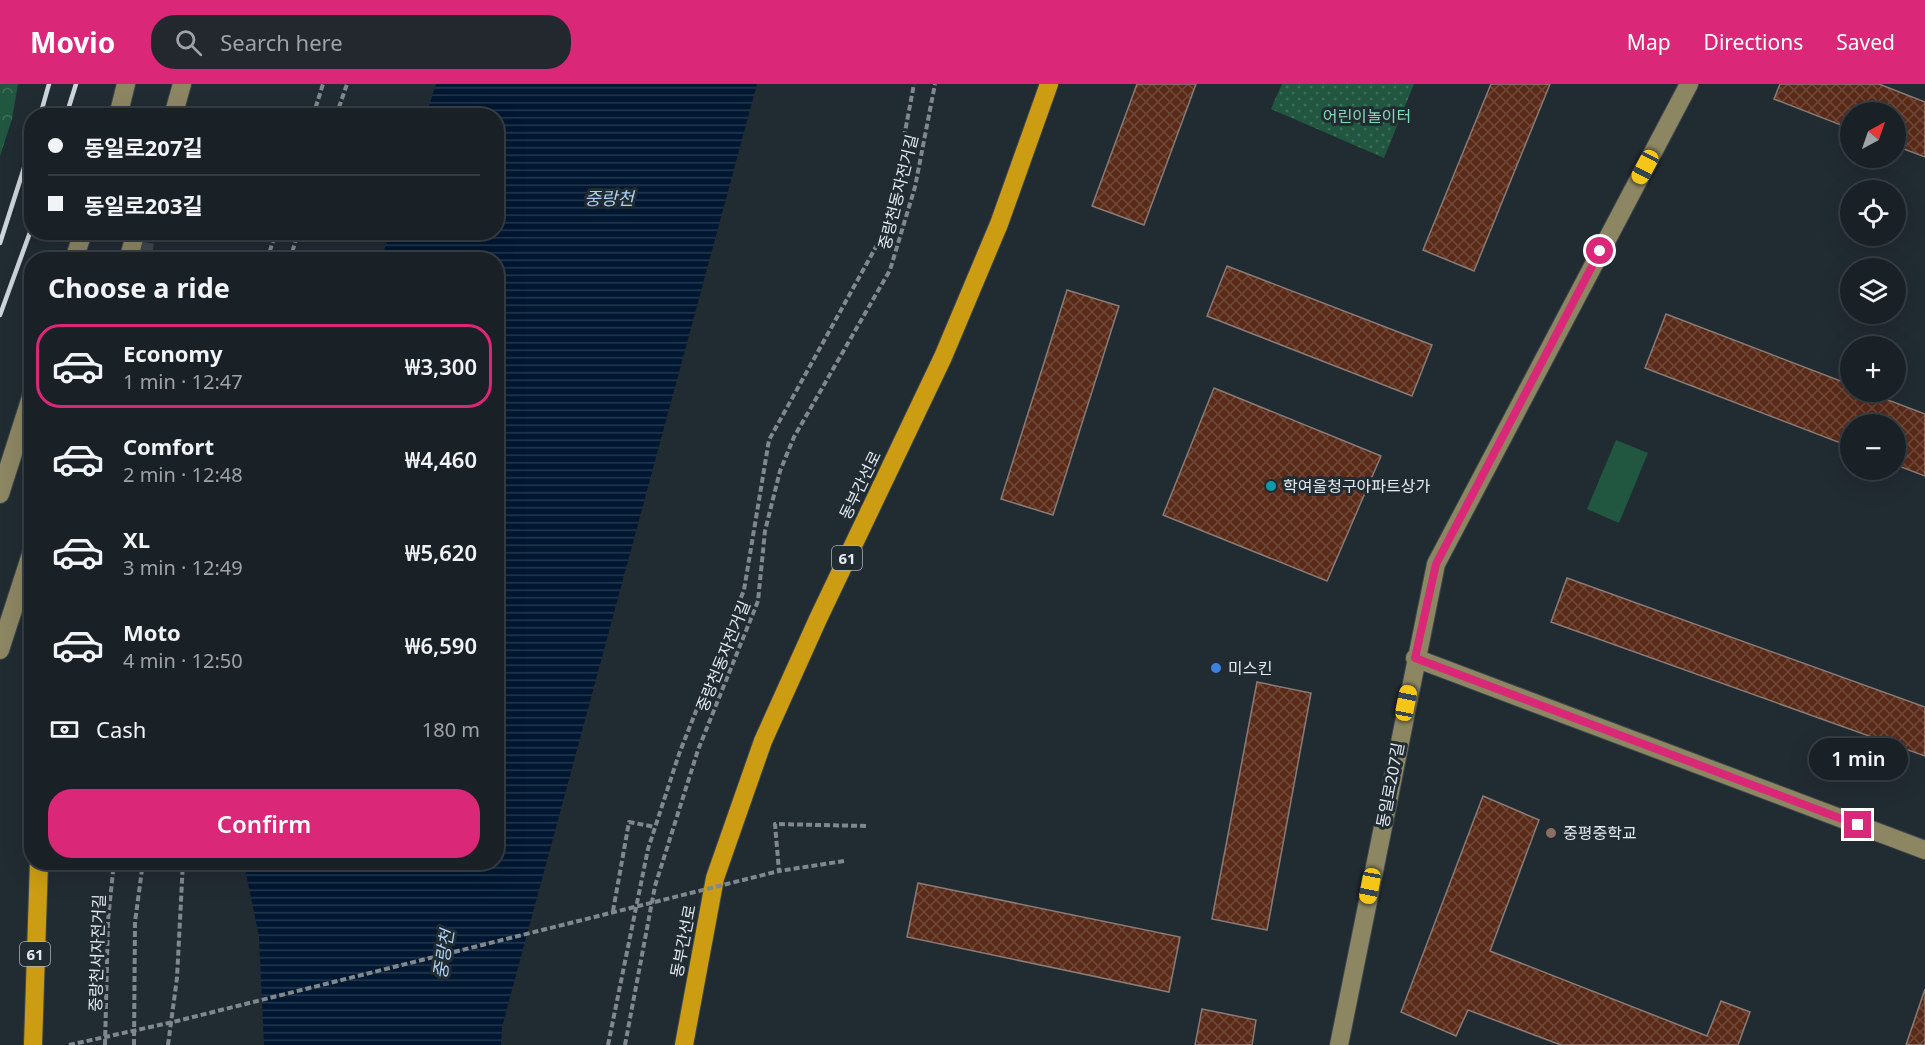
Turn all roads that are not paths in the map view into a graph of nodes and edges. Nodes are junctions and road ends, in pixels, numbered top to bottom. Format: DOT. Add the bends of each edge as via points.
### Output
graph roads {
  1 [pos="126,84"];
  2 [pos="183,84"];
  3 [pos="1049,84"];
  4 [pos="1689,84"];
  5 [pos="120,108"];
  6 [pos="176,108"];
  7 [pos="24,419"];
  8 [pos="0,494"];
  9 [pos="24,576"];
  10 [pos="0,650"];
  11 [pos="1415,658"];
  12 [pos="1925,850"];
  13 [pos="39,870"];
  14 [pos="33,1045"];
  15 [pos="684,1045"];
  16 [pos="1339,1045"];
  1 -- 5 [label="street"];
  2 -- 6 [label="street"];
  3 -- 15 [label="highway, 동부간선로 / 61" via="999,224 943,357 763,741 715,878"];
  4 -- 11 [label="street, 동일로207길" via="1436,564"];
  7 -- 8 [label="street"];
  9 -- 10 [label="street"];
  11 -- 12 [label="street"];
  11 -- 16 [label="street, 동일로207길"];
  13 -- 14 [label="highway, 61"];
}
